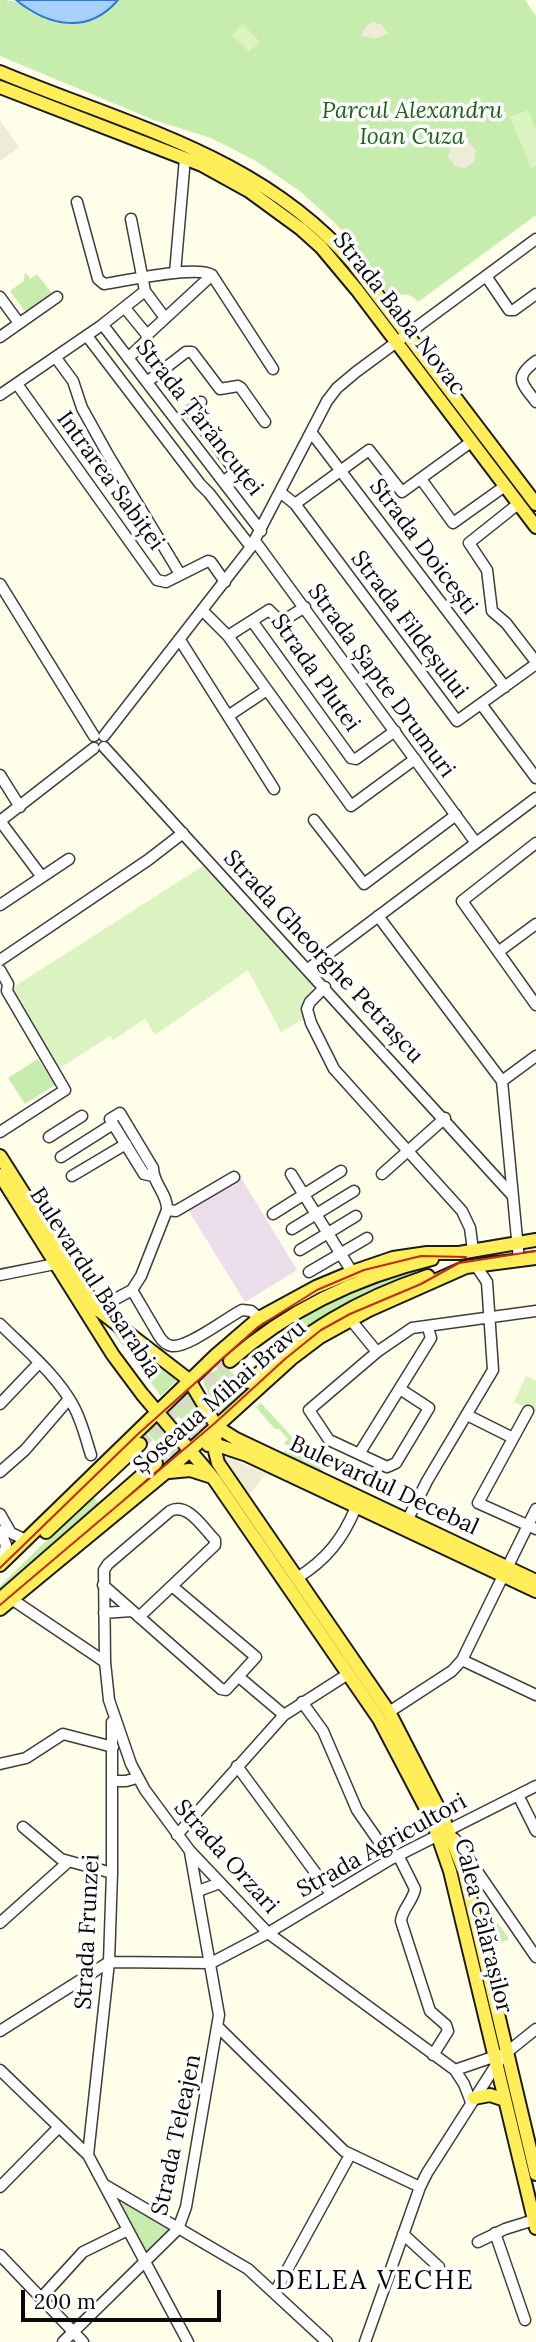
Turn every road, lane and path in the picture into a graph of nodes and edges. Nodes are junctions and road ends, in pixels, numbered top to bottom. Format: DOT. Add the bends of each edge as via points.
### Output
graph roads {
  1 [pos="0,72"];
  2 [pos="3,92"];
  3 [pos="185,158"];
  4 [pos="77,202"];
  5 [pos="131,219"];
  6 [pos="536,239"];
  7 [pos="174,273"];
  8 [pos="212,275"];
  9 [pos="485,276"];
  10 [pos="143,278"];
  11 [pos="145,291"];
  12 [pos="536,294"];
  13 [pos="0,297"];
  14 [pos="57,297"];
  15 [pos="125,308"];
  16 [pos="165,318"];
  17 [pos="19,323"];
  18 [pos="106,329"];
  19 [pos="408,334"];
  20 [pos="88,335"];
  21 [pos="147,335"];
  22 [pos="0,337"];
  23 [pos="397,342"];
  24 [pos="56,358"];
  25 [pos="128,358"];
  26 [pos="536,361"];
  27 [pos="274,369"];
  28 [pos="146,382"];
  29 [pos="18,384"];
  30 [pos="0,395"];
  31 [pos="201,402"];
  32 [pos="536,402"];
  33 [pos="265,422"];
  34 [pos="311,432"];
  35 [pos="471,442"];
  36 [pos="341,471"];
  37 [pos="421,479"];
  38 [pos="224,481"];
  39 [pos="505,486"];
  40 [pos="280,492"];
  41 [pos="518,503"];
  42 [pos="295,504"];
  43 [pos="536,505"];
  44 [pos="536,527"];
  45 [pos="261,531"];
  46 [pos="253,544"];
  47 [pos="180,574"];
  48 [pos="225,582"];
  49 [pos="0,584"];
  50 [pos="304,607"];
  51 [pos="203,611"];
  52 [pos="252,621"];
  53 [pos="228,636"];
  54 [pos="180,640"];
  55 [pos="536,663"];
  56 [pos="505,687"];
  57 [pos="267,690"];
  58 [pos="481,704"];
  59 [pos="228,716"];
  60 [pos="395,731"];
  61 [pos="99,736"];
  62 [pos="99,748"];
  63 [pos="415,759"];
  64 [pos="0,775"];
  65 [pos="536,778"];
  66 [pos="274,789"];
  67 [pos="536,798"];
  68 [pos="19,807"];
  69 [pos="456,815"];
  70 [pos="314,820"];
  71 [pos="0,821"];
  72 [pos="183,833"];
  73 [pos="476,843"];
  74 [pos="536,843"];
  75 [pos="69,859"];
  76 [pos="41,877"];
  77 [pos="0,905"];
  78 [pos="378,916"];
  79 [pos="536,924"];
  80 [pos="498,952"];
  81 [pos="0,960"];
  82 [pos="308,969"];
  83 [pos="0,970"];
  84 [pos="325,987"];
  85 [pos="536,1004"];
  86 [pos="536,1056"];
  87 [pos="502,1082"];
  88 [pos="82,1116"];
  89 [pos="445,1118"];
  90 [pos="113,1124"];
  91 [pos="0,1132"];
  92 [pos="49,1137"];
  93 [pos="126,1144"];
  94 [pos="408,1151"];
  95 [pos="0,1156"];
  96 [pos="61,1157"];
  97 [pos="341,1171"];
  98 [pos="291,1174"];
  99 [pos="382,1174"];
  100 [pos="0,1175"];
  101 [pos="72,1176"];
  102 [pos="153,1176"];
  103 [pos="234,1177"];
  104 [pos="354,1191"];
  105 [pos="304,1195"];
  106 [pos="512,1195"];
  107 [pos="167,1210"];
  108 [pos="273,1214"];
  109 [pos="316,1214"];
  110 [pos="356,1216"];
  111 [pos="292,1229"];
  112 [pos="328,1233"];
  113 [pos="367,1238"];
  114 [pos="536,1240"];
  115 [pos="517,1243"];
  116 [pos="473,1250"];
  117 [pos="300,1251"];
  118 [pos="341,1253"];
  119 [pos="459,1253"];
  120 [pos="536,1258"];
  121 [pos="519,1261"];
  122 [pos="497,1263"];
  123 [pos="55,1264"];
  124 [pos="471,1267"];
  125 [pos="309,1272"];
  126 [pos="352,1272"];
  127 [pos="0,1275"];
  128 [pos="487,1282"];
  129 [pos="132,1290"];
  130 [pos="97,1309"];
  131 [pos="536,1311"];
  132 [pos="259,1318"];
  133 [pos="491,1318"];
  134 [pos="350,1319"];
  135 [pos="0,1324"];
  136 [pos="428,1328"];
  137 [pos="377,1352"];
  138 [pos="230,1361"];
  139 [pos="39,1363"];
  140 [pos="189,1380"];
  141 [pos="249,1382"];
  142 [pos="400,1389"];
  143 [pos="69,1399"];
  144 [pos="0,1404"];
  145 [pos="157,1411"];
  146 [pos="527,1411"];
  147 [pos="467,1415"];
  148 [pos="217,1427"];
  149 [pos="513,1438"];
  150 [pos="140,1444"];
  151 [pos="214,1444"];
  152 [pos="191,1450"];
  153 [pos="359,1454"];
  154 [pos="91,1455"];
  155 [pos="161,1468"];
  156 [pos="0,1472"];
  157 [pos="214,1479"];
  158 [pos="355,1507"];
  159 [pos="536,1509"];
  160 [pos="0,1514"];
  161 [pos="407,1521"];
  162 [pos="531,1526"];
  163 [pos="0,1531"];
  164 [pos="26,1540"];
  165 [pos="1,1567"];
  166 [pos="505,1572"];
  167 [pos="297,1578"];
  168 [pos="536,1581"];
  169 [pos="103,1585"];
  170 [pos="172,1586"];
  171 [pos="536,1591"];
  172 [pos="6,1599"];
  173 [pos="0,1609"];
  174 [pos="104,1613"];
  175 [pos="135,1614"];
  176 [pos="462,1660"];
  177 [pos="105,1662"];
  178 [pos="348,1674"];
  179 [pos="239,1677"];
  180 [pos="536,1695"];
  181 [pos="302,1702"];
  182 [pos="112,1711"];
  183 [pos="389,1712"];
  184 [pos="284,1715"];
  185 [pos="113,1747"];
  186 [pos="0,1764"];
  187 [pos="237,1766"];
  188 [pos="137,1778"];
  189 [pos="113,1781"];
  190 [pos="536,1786"];
  191 [pos="518,1795"];
  192 [pos="532,1813"];
  193 [pos="23,1827"];
  194 [pos="536,1831"];
  195 [pos="444,1832"];
  196 [pos="177,1835"];
  197 [pos="190,1851"];
  198 [pos="395,1857"];
  199 [pos="68,1862"];
  200 [pos="112,1873"];
  201 [pos="220,1883"];
  202 [pos="198,1891"];
  203 [pos="331,1894"];
  204 [pos="0,1923"];
  205 [pos="268,1933"];
  206 [pos="536,1957"];
  207 [pos="109,1962"];
  208 [pos="211,1963"];
  209 [pos="219,2028"];
  210 [pos="536,2028"];
  211 [pos="0,2031"];
  212 [pos="433,2055"];
  213 [pos="499,2058"];
  214 [pos="0,2070"];
  215 [pos="455,2070"];
  216 [pos="505,2099"];
  217 [pos="472,2100"];
  218 [pos="58,2128"];
  219 [pos="533,2150"];
  220 [pos="88,2155"];
  221 [pos="350,2155"];
  222 [pos="0,2169"];
  223 [pos="536,2174"];
  224 [pos="9,2178"];
  225 [pos="105,2185"];
  226 [pos="0,2187"];
  227 [pos="420,2187"];
  228 [pos="535,2224"];
  229 [pos="178,2229"];
  230 [pos="128,2230"];
  231 [pos="495,2233"];
  232 [pos="403,2234"];
  233 [pos="478,2242"];
  234 [pos="0,2255"];
  235 [pos="144,2262"];
  236 [pos="439,2267"];
  237 [pos="275,2292"];
  238 [pos="41,2298"];
  239 [pos="525,2320"];
  240 [pos="73,2331"];
  241 [pos="62,2342"];
  242 [pos="83,2342"];
  243 [pos="188,2342"];
  244 [pos="327,2342"];
  245 [pos="365,2342"];
  1 -- 19 [label="main road, Strada Baba Novac" via="207,154 256,181 326,234"];
  2 -- 3 [label="main road, Strada Baba Novac"];
  3 -- 7 [label="street"];
  3 -- 23 [label="main road, Strada Baba Novac" via="242,187 307,234"];
  4 -- 10 [label="street" via="101,283"];
  5 -- 10 [label="street"];
  6 -- 9 [label="street"];
  7 -- 8 [label="street" via="205,271"];
  7 -- 10 [label="street"];
  8 -- 16 [label="street"];
  8 -- 27 [label="street"];
  9 -- 12 [label="street" via="509,310"];
  9 -- 19 [label="street"];
  10 -- 11 [label="street"];
  11 -- 15 [label="street"];
  11 -- 16 [label="street"];
  13 -- 17 [label="street"];
  14 -- 17 [label="street"];
  15 -- 20 [label="street"];
  15 -- 21 [label="street"];
  16 -- 21 [label="street"];
  17 -- 22 [label="street"];
  18 -- 25 [label="street, Strada Țărăncuței"];
  19 -- 23 [label="street"];
  19 -- 43 [label="main road, Strada Baba Novac"];
  20 -- 24 [label="street"];
  20 -- 46 [label="street, Strada Șapte Drumuri" via="200,484"];
  21 -- 25 [label="street"];
  23 -- 34 [label="street" via="332,393"];
  23 -- 35 [label="main road, Strada Baba Novac"];
  24 -- 29 [label="street"];
  24 -- 47 [label="street" via="74,381 82,408"];
  25 -- 28 [label="street, Strada Țărăncuței"];
  26 -- 32 [label="street" via="521,377"];
  28 -- 33 [label="street" via="192,352 220,389 241,388"];
  28 -- 38 [label="street, Strada Țărăncuței"];
  29 -- 30 [label="street"];
  29 -- 47 [label="street, Intrarea Sabiței" via="157,580 166,582"];
  31 -- 38 [label="street" via="190,411 236,471"];
  34 -- 36 [label="street, Strada Doicești"];
  34 -- 40 [label="street"];
  35 -- 37 [label="street"];
  35 -- 39 [label="main road, Strada Baba Novac"];
  36 -- 37 [label="street" via="369,450 400,491"];
  36 -- 42 [label="street"];
  36 -- 56 [label="street, Strada Doicești"];
  37 -- 39 [label="street" via="453,523"];
  38 -- 45 [label="street, Strada Țărăncuței"];
  39 -- 41 [label="main road, Strada Baba Novac"];
  40 -- 42 [label="street, Strada Fildeșului"];
  40 -- 45 [label="street"];
  41 -- 44 [label="main road, Strada Baba Novac"];
  41 -- 55 [label="street" via="469,543 486,570 492,611 506,622"];
  42 -- 58 [label="street, Strada Fildeșului" via="457,721"];
  45 -- 46 [label="street"];
  46 -- 48 [label="street"];
  46 -- 50 [label="street, Strada Șapte Drumuri"];
  47 -- 48 [label="street" via="211,562"];
  48 -- 51 [label="street"];
  49 -- 61 [label="street"];
  50 -- 52 [label="street, Strada Plutei" via="281,622 269,610"];
  50 -- 60 [label="street, Strada Șapte Drumuri"];
  51 -- 53 [label="street"];
  51 -- 54 [label="street"];
  52 -- 53 [label="street"];
  52 -- 60 [label="street, Strada Plutei" via="351,758"];
  53 -- 57 [label="street"];
  54 -- 59 [label="street"];
  54 -- 61 [label="street"];
  55 -- 56 [label="street"];
  56 -- 58 [label="street"];
  57 -- 59 [label="street"];
  57 -- 63 [label="street" via="351,806"];
  58 -- 65 [label="street, Strada Fildeșului"];
  59 -- 66 [label="street"];
  60 -- 63 [label="street, Strada Șapte Drumuri"];
  61 -- 62 [label="street" via="107,740"];
  62 -- 68 [label="street"];
  62 -- 72 [label="street, Strada Gheorghe Petrașcu"];
  63 -- 69 [label="street, Strada Șapte Drumuri"];
  64 -- 68 [label="street"];
  67 -- 73 [label="street"];
  68 -- 71 [label="street"];
  69 -- 70 [label="street" via="364,884"];
  69 -- 73 [label="street, Strada Șapte Drumuri"];
  71 -- 76 [label="street"];
  72 -- 81 [label="street"];
  72 -- 82 [label="street, Strada Gheorghe Petrașcu"];
  73 -- 78 [label="street"];
  74 -- 80 [label="street" via="462,901"];
  75 -- 76 [label="street"];
  76 -- 77 [label="street"];
  78 -- 82 [label="street"];
  78 -- 87 [label="street"];
  79 -- 80 [label="street"];
  80 -- 85 [label="street"];
  82 -- 84 [label="street, Strada Gheorghe Petrașcu"];
  83 -- 91 [label="street" via="8,984 6,991 65,1090"];
  84 -- 89 [label="street, Strada Gheorghe Petrașcu"];
  84 -- 94 [label="street" via="307,1009 320,1040 341,1079"];
  86 -- 87 [label="street"];
  87 -- 106 [label="street"];
  88 -- 92 [label="street"];
  89 -- 94 [label="street"];
  89 -- 106 [label="street, Strada Gheorghe Petrașcu"];
  90 -- 93 [label="street"];
  90 -- 96 [label="street"];
  90 -- 102 [label="street" via="110,1119 120,1113 153,1168"];
  93 -- 101 [label="street"];
  93 -- 102 [label="street" via="144,1174"];
  94 -- 99 [label="street"];
  94 -- 116 [label="street" via="466,1216"];
  95 -- 130 [label="main road, Bulevardul Basarabia"];
  97 -- 105 [label="street"];
  98 -- 105 [label="street"];
  100 -- 123 [label="main road, Bulevardul Basarabia"];
  102 -- 107 [label="street"];
  103 -- 107 [label="street" via="180,1209"];
  104 -- 109 [label="street"];
  105 -- 108 [label="street"];
  105 -- 109 [label="street"];
  106 -- 115 [label="street"];
  107 -- 129 [label="street"];
  109 -- 111 [label="street"];
  109 -- 112 [label="street"];
  110 -- 112 [label="street"];
  112 -- 117 [label="street"];
  112 -- 118 [label="street"];
  113 -- 118 [label="street"];
  114 -- 115 [label="main road, Șoseaua Mihai Bravu"];
  115 -- 116 [label="main road, Șoseaua Mihai Bravu"];
  115 -- 121 [label="street"];
  116 -- 119 [label="main road, Șoseaua Mihai Bravu"];
  118 -- 125 [label="street"];
  118 -- 126 [label="street"];
  119 -- 126 [label="main road, Șoseaua Mihai Bravu" via="407,1255"];
  119 -- 138 [label="main road" via="398,1268 333,1293 276,1324"];
  120 -- 121 [label="main road, Șoseaua Mihai Bravu"];
  121 -- 122 [label="main road, Șoseaua Mihai Bravu"];
  122 -- 124 [label="main road, Șoseaua Mihai Bravu"];
  122 -- 128 [label="street"];
  123 -- 127 [label="street"];
  123 -- 145 [label="main road, Bulevardul Basarabia" via="113,1355"];
  124 -- 128 [label="street"];
  124 -- 134 [label="main road, Șoseaua Mihai Bravu"];
  124 -- 141 [label="main road" via="421,1278 338,1314"];
  126 -- 132 [label="main road, Șoseaua Mihai Bravu"];
  128 -- 133 [label="street"];
  129 -- 130 [label="street"];
  129 -- 132 [label="street" via="163,1342 171,1346 186,1343 242,1310"];
  130 -- 140 [label="main road, Bulevardul Basarabia"];
  131 -- 133 [label="street"];
  132 -- 140 [label="main road, Șoseaua Mihai Bravu"];
  133 -- 136 [label="street"];
  133 -- 147 [label="street" via="494,1370"];
  134 -- 137 [label="street"];
  134 -- 148 [label="main road, Șoseaua Mihai Bravu" via="302,1350"];
  135 -- 139 [label="street"];
  136 -- 137 [label="street" via="405,1331"];
  136 -- 142 [label="street" via="431,1338"];
  137 -- 153 [label="street" via="309,1410 329,1440"];
  139 -- 143 [label="street"];
  139 -- 144 [label="street"];
  140 -- 145 [label="main road, Șoseaua Mihai Bravu"];
  140 -- 148 [label="main road"];
  142 -- 153 [label="street"];
  142 -- 153 [label="street" via="429,1408 396,1464 387,1467"];
  143 -- 154 [label="street"];
  143 -- 156 [label="street"];
  145 -- 152 [label="main road, Bulevardul Basarabia"];
  145 -- 164 [label="main road, Șoseaua Mihai Bravu"];
  146 -- 149 [label="street"];
  147 -- 149 [label="street"];
  147 -- 161 [label="street"];
  148 -- 151 [label="main road"];
  148 -- 152 [label="main road, Șoseaua Mihai Bravu"];
  148 -- 161 [label="main road, Bulevardul Decebal"];
  149 -- 162 [label="street" via="478,1503"];
  150 -- 165 [label="main road"];
  151 -- 152 [label="main road"];
  151 -- 158 [label="main road, Bulevardul Decebal"];
  151 -- 167 [label="main road, Calea Călărașilor" via="216,1457"];
  152 -- 155 [label="main road, Șoseaua Mihai Bravu"];
  152 -- 157 [label="main road, Calea Călărașilor"];
  155 -- 157 [label="main road" via="201,1472"];
  155 -- 172 [label="main road, Șoseaua Mihai Bravu"];
  157 -- 178 [label="main road, Calea Călărașilor"];
  158 -- 166 [label="main road, Bulevardul Decebal"];
  158 -- 167 [label="street" via="330,1552"];
  159 -- 162 [label="street"];
  160 -- 164 [label="street" via="11,1533"];
  161 -- 166 [label="main road, Bulevardul Decebal"];
  162 -- 166 [label="street"];
  163 -- 165 [label="street" via="6,1545"];
  164 -- 165 [label="main road, Șoseaua Mihai Bravu"];
  166 -- 168 [label="main road, Bulevardul Decebal"];
  166 -- 171 [label="main road, Bulevardul Decebal"];
  166 -- 176 [label="street"];
  167 -- 183 [label="main road, Calea Călărașilor"];
  169 -- 170 [label="street" via="108,1564 174,1508 185,1509 215,1543"];
  169 -- 174 [label="street, Strada Orzari"];
  169 -- 175 [label="street"];
  170 -- 175 [label="street"];
  170 -- 179 [label="street" via="256,1657"];
  172 -- 173 [label="main road, Șoseaua Mihai Bravu"];
  172 -- 177 [label="street"];
  174 -- 175 [label="street"];
  174 -- 177 [label="street, Strada Orzari"];
  175 -- 179 [label="street" via="221,1689 229,1689"];
  176 -- 180 [label="street"];
  176 -- 183 [label="street"];
  177 -- 182 [label="street, Strada Orzari"];
  178 -- 181 [label="street"];
  178 -- 195 [label="main road, Calea Călărașilor"];
  179 -- 184 [label="street"];
  181 -- 184 [label="street"];
  181 -- 198 [label="street" via="323,1731 357,1810"];
  182 -- 185 [label="street, Strada Frunzei"];
  182 -- 188 [label="street, Strada Orzari"];
  183 -- 195 [label="main road, Calea Călărașilor"];
  184 -- 187 [label="street"];
  185 -- 186 [label="street" via="63,1734 26,1758"];
  185 -- 189 [label="street, Strada Frunzei"];
  187 -- 196 [label="street"];
  187 -- 203 [label="street"];
  188 -- 189 [label="street"];
  188 -- 196 [label="street, Strada Orzari"];
  189 -- 200 [label="street, Strada Frunzei"];
  190 -- 191 [label="street, Strada Agricultori"];
  191 -- 192 [label="street"];
  191 -- 195 [label="street, Strada Agricultori"];
  192 -- 194 [label="street"];
  193 -- 199 [label="street"];
  195 -- 198 [label="street, Strada Agricultori"];
  195 -- 206 [label="street"];
  195 -- 213 [label="main road, Calea Călărașilor" via="464,1871"];
  196 -- 197 [label="street, Strada Orzari"];
  197 -- 201 [label="street, Strada Orzari"];
  197 -- 202 [label="street, Strada Teleajen"];
  198 -- 203 [label="street, Strada Agricultori"];
  198 -- 212 [label="street" via="415,1889 401,1921 430,2011 448,2031"];
  199 -- 200 [label="street"];
  199 -- 204 [label="street"];
  200 -- 207 [label="street, Strada Frunzei"];
  201 -- 202 [label="street"];
  201 -- 205 [label="street, Strada Orzari"];
  202 -- 208 [label="street, Strada Teleajen"];
  203 -- 205 [label="street, Strada Agricultori"];
  205 -- 208 [label="street, Strada Agricultori"];
  205 -- 212 [label="street, Strada Orzari"];
  207 -- 208 [label="street, Strada Agricultori"];
  207 -- 211 [label="street"];
  207 -- 220 [label="street, Strada Frunzei"];
  208 -- 209 [label="street, Strada Teleajen"];
  209 -- 221 [label="street"];
  209 -- 229 [label="street, Strada Teleajen"];
  210 -- 213 [label="street"];
  212 -- 215 [label="street, Strada Orzari"];
  213 -- 215 [label="street"];
  213 -- 216 [label="main road, Calea Călărașilor"];
  213 -- 217 [label="street"];
  213 -- 219 [label="main road, Calea Călărașilor"];
  214 -- 218 [label="street"];
  215 -- 217 [label="street, Strada Orzari"];
  216 -- 217 [label="main road" via="490,2095"];
  216 -- 228 [label="main road, Calea Călărașilor"];
  217 -- 227 [label="street"];
  218 -- 220 [label="street"];
  218 -- 224 [label="street"];
  219 -- 223 [label="main road, Calea Călărașilor"];
  220 -- 225 [label="street"];
  221 -- 227 [label="street"];
  221 -- 237 [label="street"];
  222 -- 224 [label="street"];
  224 -- 226 [label="street"];
  225 -- 229 [label="street"];
  225 -- 230 [label="street"];
  227 -- 232 [label="street"];
  228 -- 231 [label="street"];
  229 -- 235 [label="street, Strada Teleajen"];
  229 -- 237 [label="street" via="248,2269"];
  230 -- 235 [label="street"];
  230 -- 238 [label="street" via="83,2252"];
  231 -- 233 [label="street"];
  231 -- 239 [label="street"];
  232 -- 236 [label="street"];
  232 -- 245 [label="street"];
  234 -- 238 [label="street"];
  235 -- 240 [label="street, Strada Teleajen"];
  235 -- 243 [label="street"];
  237 -- 244 [label="street"];
  238 -- 240 [label="street"];
  240 -- 241 [label="street, Strada Teleajen"];
  240 -- 242 [label="street"];
}
